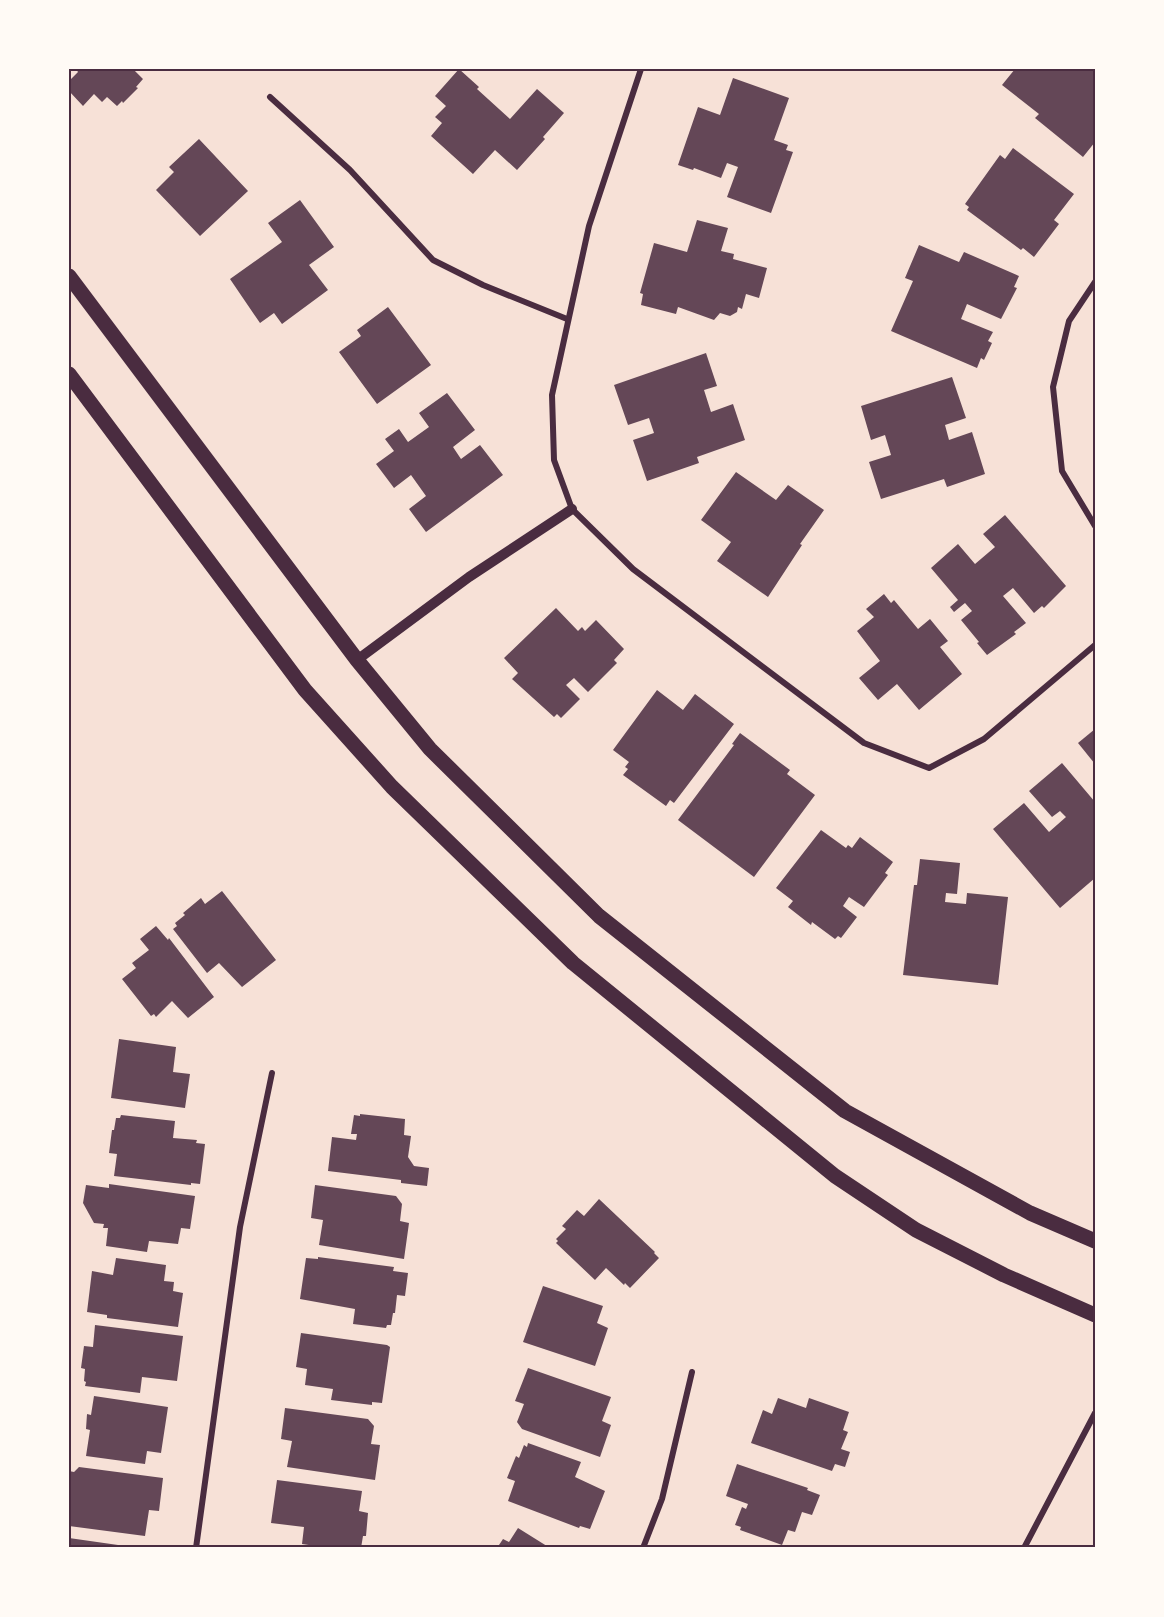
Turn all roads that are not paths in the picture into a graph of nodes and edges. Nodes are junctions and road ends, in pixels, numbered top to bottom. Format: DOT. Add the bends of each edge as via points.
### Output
graph roads {
  1 [pos="641,69"];
  2 [pos="270,97"];
  3 [pos="69,276"];
  4 [pos="1095,282"];
  5 [pos="567,319"];
  6 [pos="69,374"];
  7 [pos="572,509"];
  8 [pos="1095,526"];
  9 [pos="1095,645"];
  10 [pos="357,660"];
  11 [pos="272,1073"];
  12 [pos="1095,1241"];
  13 [pos="1095,1315"];
  14 [pos="692,1372"];
  15 [pos="1095,1413"];
  16 [pos="196,1548"];
  17 [pos="643,1548"];
  18 [pos="1024,1548"];
  1 -- 5 [label="street" via="589,226"];
  2 -- 5 [label="street" via="350,170 433,260"];
  3 -- 10 [label="main road"];
  4 -- 8 [label="street" via="1069,321 1053,387 1062,471"];
  5 -- 7 [label="street" via="552,406 554,460"];
  6 -- 13 [label="main road" via="305,690 392,787 573,963 844,1182 916,1230"];
  7 -- 9 [label="street" via="633,569 864,743 929,768 984,739"];
  7 -- 10 [label="street" via="469,577"];
  10 -- 12 [label="main road" via="430,749 599,916 827,1097 845,1111 1030,1213"];
  11 -- 16 [label="street" via="240,1227"];
  14 -- 17 [label="street" via="662,1499"];
  15 -- 18 [label="street"];
}
